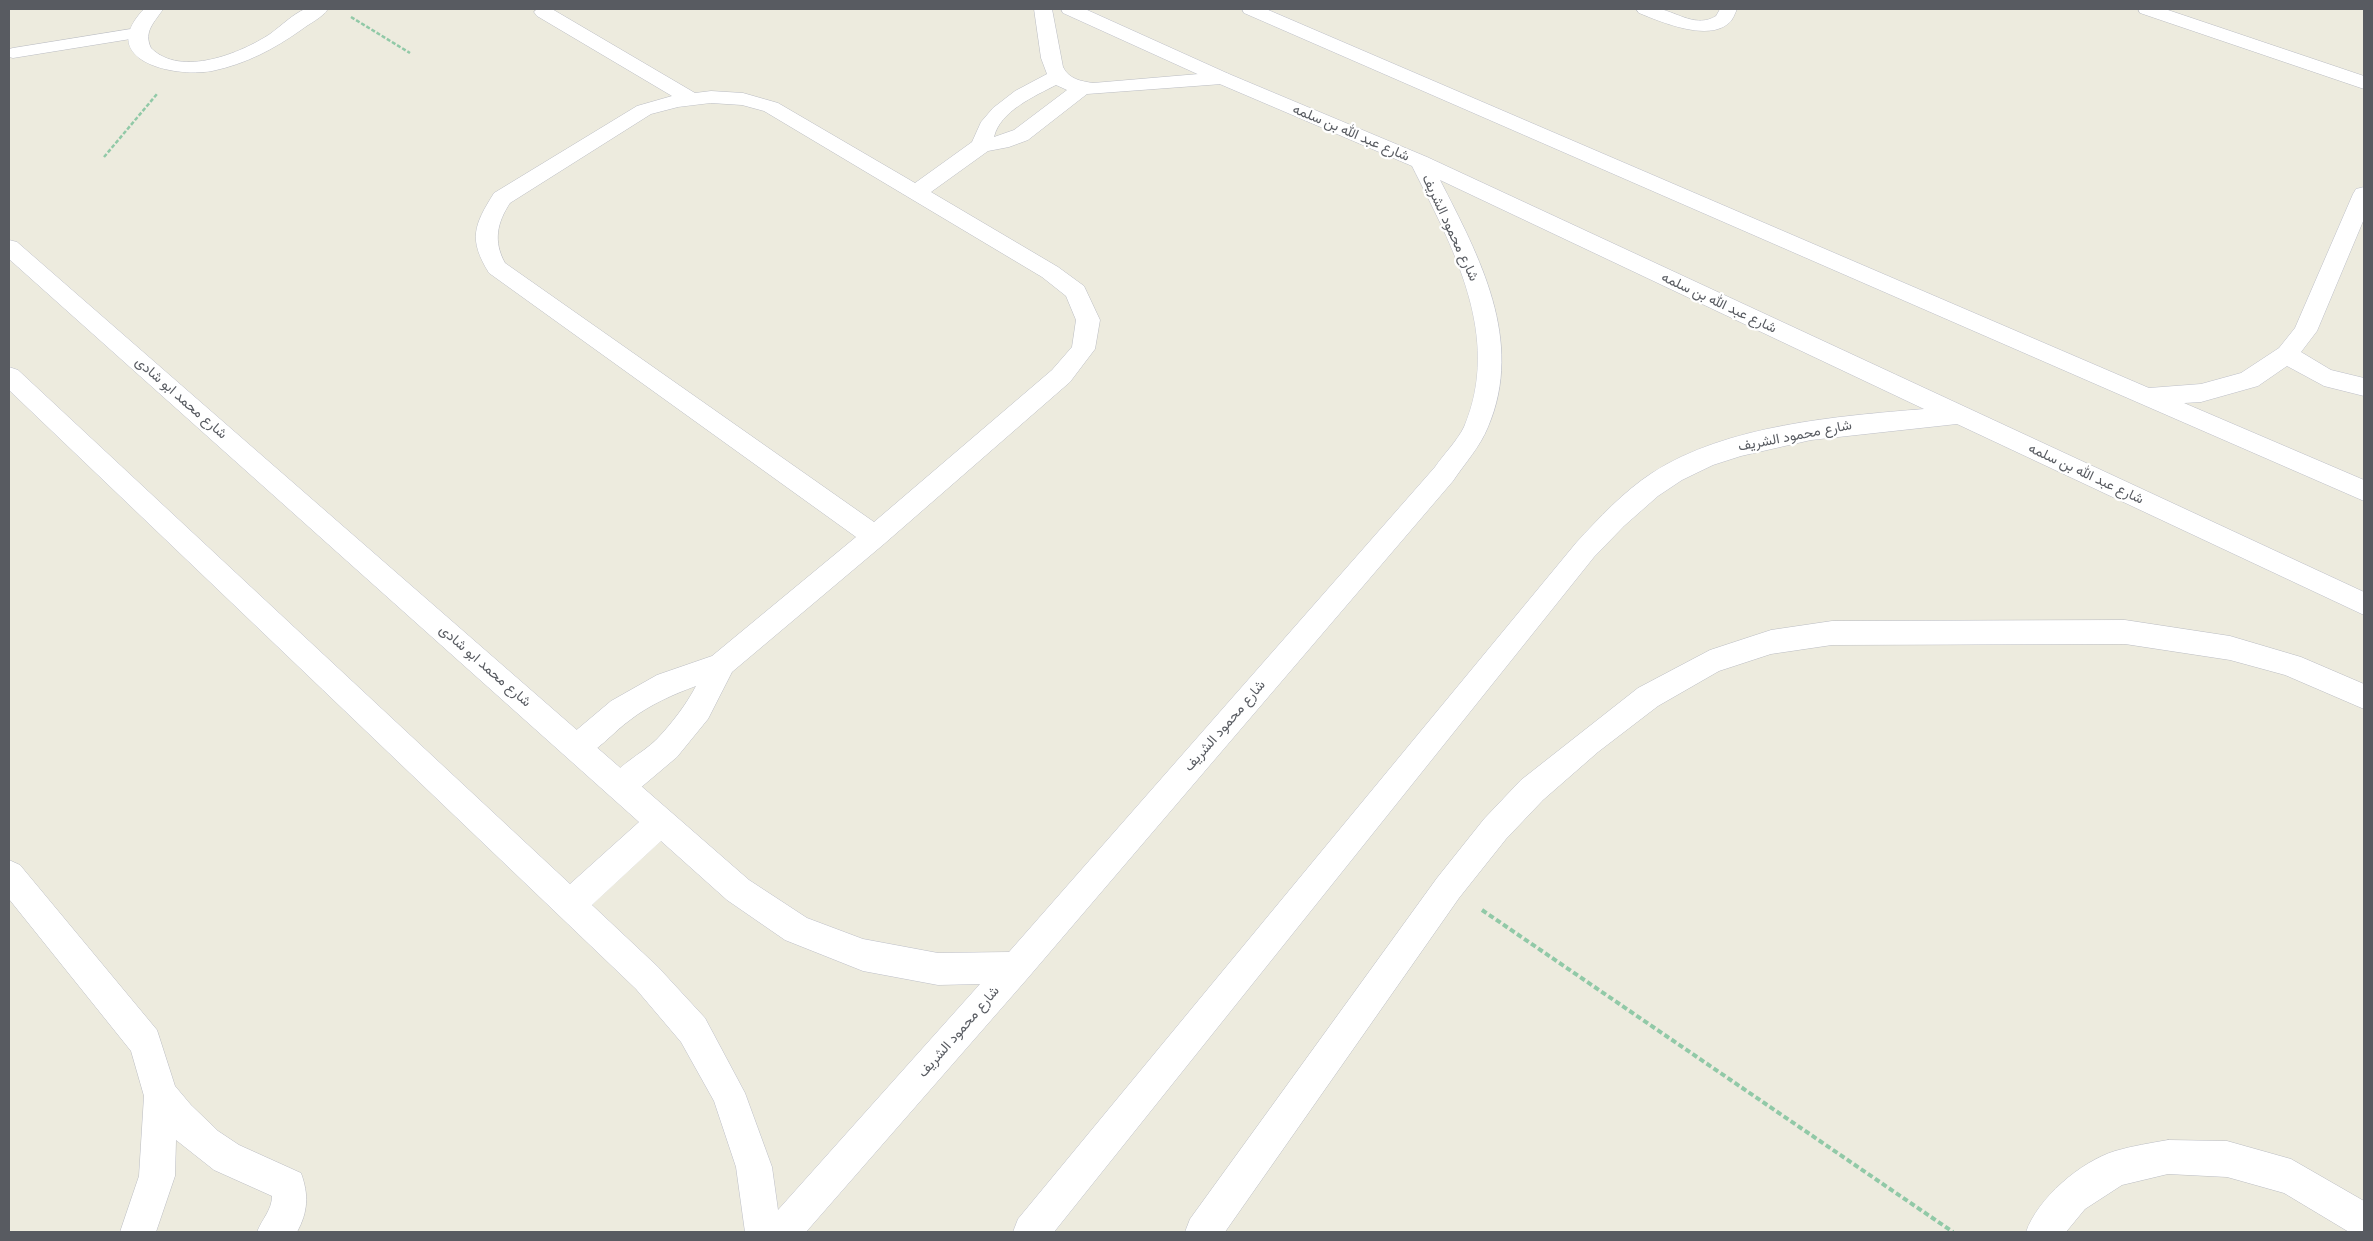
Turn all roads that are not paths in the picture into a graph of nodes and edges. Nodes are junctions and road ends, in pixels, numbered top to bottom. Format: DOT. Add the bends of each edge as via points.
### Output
graph roads {
  1 [pos="154,9"];
  2 [pos="319,9"];
  3 [pos="1042,9"];
  4 [pos="1070,9"];
  5 [pos="1251,9"];
  6 [pos="1645,9"];
  7 [pos="1728,9"];
  8 [pos="2147,9"];
  9 [pos="544,12"];
  10 [pos="137,32"];
  11 [pos="13,53"];
  12 [pos="1057,76"];
  13 [pos="1222,78"];
  14 [pos="2364,83"];
  15 [pos="1082,88"];
  16 [pos="691,99"];
  17 [pos="982,145"];
  18 [pos="1420,162"];
  19 [pos="917,192"];
  20 [pos="2364,194"];
  21 [pos="9,247"];
  22 [pos="2287,354"];
  23 [pos="9,376"];
  24 [pos="2364,387"];
  25 [pos="2146,396"];
  26 [pos="1958,415"];
  27 [pos="2364,491"];
  28 [pos="875,537"];
  29 [pos="2364,604"];
  30 [pos="722,664"];
  31 [pos="2364,697"];
  32 [pos="577,747"];
  33 [pos="621,786"];
  34 [pos="661,821"];
  35 [pos="9,874"];
  36 [pos="570,905"];
  37 [pos="1016,968"];
  38 [pos="161,1096"];
  39 [pos="2364,1221"];
  40 [pos="138,1232"];
  41 [pos="276,1232"];
  42 [pos="763,1232"];
  43 [pos="782,1232"];
  44 [pos="1031,1232"];
  45 [pos="1202,1232"];
  46 [pos="2044,1232"];
  1 -- 10 [label="street" via="139,25"];
  2 -- 10 [label="street" via="258,51 206,66 161,63 148,56 138,44"];
  3 -- 12 [label="street" via="1053,70"];
  4 -- 13 [label="street, شارع عبد الله بن سلمه"];
  5 -- 25 [label="street"];
  6 -- 7 [label="lane" via="1686,25 1698,26 1717,22 1724,18"];
  8 -- 14 [label="street"];
  9 -- 16 [label="street"];
  10 -- 11 [label="lane"];
  12 -- 15 [label="street" via="1071,86"];
  12 -- 17 [label="street" via="1014,101 989,122 983,133"];
  13 -- 15 [label="street"];
  13 -- 18 [label="street, شارع عبد الله بن سلمه"];
  15 -- 17 [label="street" via="1021,135"];
  16 -- 19 [label="street" via="743,99 771,107"];
  16 -- 28 [label="street" via="644,110 502,198 490,217 485,235 488,252 498,268"];
  17 -- 19 [label="street"];
  18 -- 26 [label="street, شارع عبد الله بن سلمه"];
  18 -- 37 [label="street, شارع محمود الشريف" via="1468,258 1483,302 1491,340 1490,384 1476,428 1444,474"];
  19 -- 28 [label="street" via="1050,272 1076,292 1088,320 1083,349 1061,376"];
  20 -- 22 [label="street" via="2306,331"];
  21 -- 32 [label="street, شارع محمد ابو شادى"];
  22 -- 24 [label="street" via="2327,379"];
  22 -- 25 [label="street" via="2249,380 2201,393"];
  23 -- 36 [label="street"];
  25 -- 27 [label="street"];
  26 -- 29 [label="street, شارع عبد الله بن سلمه"];
  26 -- 44 [label="street, شارع محمود الشريف" via="1847,425 1721,451 1672,473 1621,512 1578,558"];
  28 -- 30 [label="street"];
  30 -- 32 [label="street" via="667,684 620,710"];
  30 -- 33 [label="street" via="698,710 667,748"];
  31 -- 45 [label="street" via="2290,665 2230,648 2125,632 1832,632 1771,642 1710,662 1648,697 1626,714 1532,790 1495,829 1448,888"];
  32 -- 33 [label="street, شارع محمد ابو شادى"];
  33 -- 34 [label="street, شارع محمد ابو شادى"];
  34 -- 36 [label="street"];
  34 -- 37 [label="street, شارع محمد ابو شادى" via="738,890 796,929 872,957 938,968"];
  35 -- 38 [label="street" via="145,1042"];
  36 -- 42 [label="street" via="647,978 693,1030 732,1102 754,1166"];
  37 -- 43 [label="street, شارع محمود الشريف"];
  38 -- 40 [label="street" via="157,1176"];
  38 -- 41 [label="street" via="183,1124 209,1147 288,1186 291,1201 286,1219"];
  39 -- 46 [label="street" via="2291,1177 2227,1159 2168,1156 2115,1169 2072,1196"];
}
